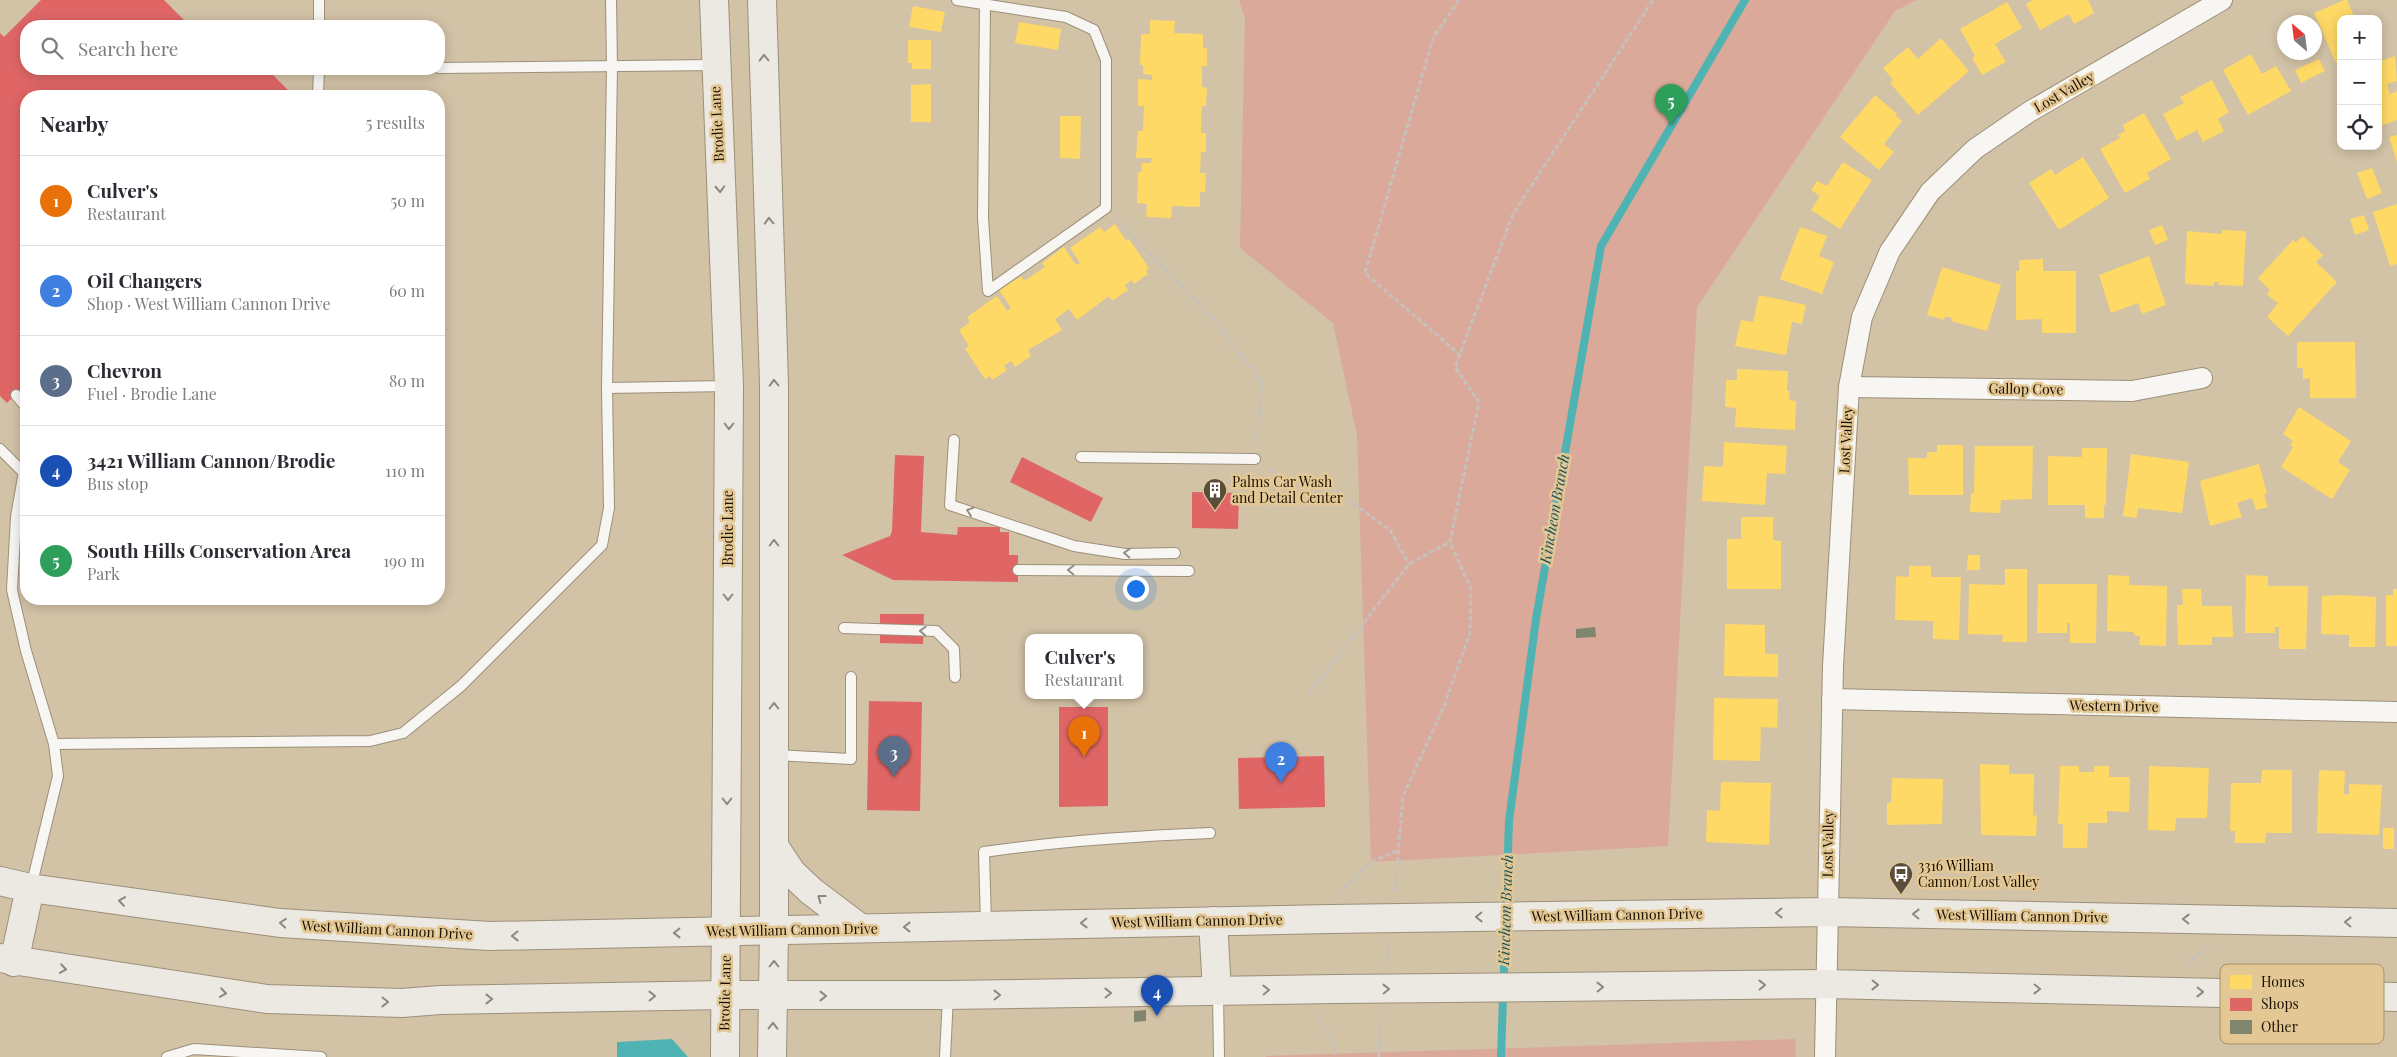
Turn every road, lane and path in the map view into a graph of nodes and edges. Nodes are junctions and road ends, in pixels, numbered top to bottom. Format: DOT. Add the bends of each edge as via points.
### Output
graph roads {
  1 [pos="319,0"];
  2 [pos="611,0"];
  3 [pos="714,0"];
  4 [pos="762,0"];
  5 [pos="957,0"];
  6 [pos="1459,0"];
  7 [pos="1653,0"];
  8 [pos="2222,0"];
  9 [pos="985,4"];
  10 [pos="319,20"];
  11 [pos="612,66"];
  12 [pos="715,66"];
  13 [pos="445,68"];
  14 [pos="319,75"];
  15 [pos="318,90"];
  16 [pos="1106,208"];
  17 [pos="1460,355"];
  18 [pos="2202,378"];
  19 [pos="729,386"];
  20 [pos="607,388"];
  21 [pos="1849,388"];
  22 [pos="16,395"];
  23 [pos="20,399"];
  24 [pos="954,440"];
  25 [pos="0,449"];
  26 [pos="1081,456"];
  27 [pos="1255,459"];
  28 [pos="20,469"];
  29 [pos="20,491"];
  30 [pos="1450,542"];
  31 [pos="1175,553"];
  32 [pos="1409,564"];
  33 [pos="1018,570"];
  34 [pos="1189,572"];
  35 [pos="844,628"];
  36 [pos="852,677"];
  37 [pos="955,677"];
  38 [pos="1309,694"];
  39 [pos="1832,699"];
  40 [pos="2397,712"];
  41 [pos="54,744"];
  42 [pos="774,755"];
  43 [pos="1210,833"];
  44 [pos="774,846"];
  45 [pos="1399,850"];
  46 [pos="0,881"];
  47 [pos="30,888"];
  48 [pos="1394,900"];
  49 [pos="1334,907"];
  50 [pos="1827,912"];
  51 [pos="1213,921"];
  52 [pos="2397,922"];
  53 [pos="986,925"];
  54 [pos="860,928"];
  55 [pos="726,932"];
  56 [pos="774,932"];
  57 [pos="1390,939"];
  58 [pos="2209,940"];
  59 [pos="7,960"];
  60 [pos="1386,969"];
  61 [pos="2189,975"];
  62 [pos="1826,984"];
  63 [pos="1218,991"];
  64 [pos="2220,993"];
  65 [pos="726,995"];
  66 [pos="774,996"];
  67 [pos="948,996"];
  68 [pos="2384,997"];
  69 [pos="2397,997"];
  70 [pos="1314,1008"];
  71 [pos="1382,1009"];
  72 [pos="167,1057"];
  73 [pos="321,1057"];
  74 [pos="725,1057"];
  75 [pos="772,1057"];
  76 [pos="946,1057"];
  77 [pos="1219,1057"];
  78 [pos="1335,1057"];
  79 [pos="1379,1057"];
  80 [pos="1826,1057"];
  1 -- 10 [label="lane"];
  2 -- 11 [label="lane"];
  3 -- 12 [label="main road, Brodie Lane"];
  42 -- 4 [label="main road, one-way" via="774,384"];
  5 -- 9 [label="lane"];
  6 -- 17 [label="path" via="1433,38 1365,273"];
  7 -- 17 [label="path" via="1513,214"];
  8 -- 21 [label="street, Lost Valley" via="2029,112 1975,148 1930,192 1890,251 1862,317"];
  9 -- 16 [label="lane" via="1066,17 1094,30 1106,60"];
  9 -- 16 [label="lane" via="983,218 988,291"];
  11 -- 12 [label="lane"];
  11 -- 13 [label="lane"];
  11 -- 20 [label="lane"];
  12 -- 19 [label="main road, Brodie Lane, one-way"];
  14 -- 15 [label="lane"];
  16 -- 27 [label="path" via="1210,314 1262,382"];
  17 -- 30 [label="path" via="1455,367 1480,402"];
  18 -- 21 [label="street, Gallop Cove" via="2132,390"];
  19 -- 20 [label="lane"];
  19 -- 55 [label="main road, Brodie Lane, one-way"];
  20 -- 41 [label="lane" via="609,508 602,545 460,686 403,733 370,741"];
  21 -- 39 [label="street, Lost Valley"];
  22 -- 23 [label="lane"];
  31 -- 24 [label="lane, one-way" via="1126,554 1074,546 950,505"];
  25 -- 28 [label="lane"];
  26 -- 27 [label="lane"];
  27 -- 32 [label="path" via="1302,494 1334,490 1390,530"];
  29 -- 41 [label="lane" via="12,590 26,651"];
  30 -- 32 [label="path"];
  30 -- 45 [label="path" via="1471,589 1470,633 1444,706 1403,796"];
  32 -- 38 [label="path"];
  34 -- 33 [label="lane, one-way"];
  37 -- 35 [label="lane, one-way" via="954,650 936,631"];
  36 -- 42 [label="lane" via="851,759"];
  39 -- 40 [label="street, Western Drive"];
  39 -- 50 [label="street, Lost Valley"];
  41 -- 47 [label="lane" via="58,776"];
  42 -- 44 [label="main road"];
  43 -- 53 [label="lane" via="1119,838 984,852"];
  54 -- 44 [label="main road, one-way" via="792,873"];
  44 -- 56 [label="main road"];
  45 -- 48 [label="path"];
  45 -- 49 [label="path" via="1371,862"];
  46 -- 47 [label="main road, West William Cannon Drive"];
  55 -- 47 [label="main road, West William Cannon Drive, one-way" via="490,936 290,924"];
  47 -- 59 [label="main road"];
  50 -- 49 [label="main road, West William Cannon Drive, one-way, bridge" via="1545,916"];
  49 -- 51 [label="main road, West William Cannon Drive"];
  52 -- 50 [label="main road, West William Cannon Drive, one-way"];
  50 -- 62 [label="street, Lost Valley"];
  51 -- 53 [label="main road, West William Cannon Drive, one-way"];
  51 -- 63 [label="main road"];
  53 -- 54 [label="main road, West William Cannon Drive, one-way"];
  54 -- 56 [label="main road, West William Cannon Drive"];
  55 -- 56 [label="main road, West William Cannon Drive"];
  55 -- 65 [label="main road, Brodie Lane"];
  66 -- 56 [label="main road, one-way"];
  57 -- 60 [label="path"];
  58 -- 61 [label="path" via="2208,947 2189,963"];
  59 -- 65 [label="main road, one-way" via="267,999 402,1002"];
  63 -- 62 [label="main road, one-way, bridge"];
  62 -- 64 [label="main road, one-way"];
  62 -- 80 [label="street, Lost Valley"];
  67 -- 63 [label="main road, one-way"];
  63 -- 77 [label="lane"];
  65 -- 66 [label="main road"];
  65 -- 74 [label="main road, Brodie Lane"];
  66 -- 67 [label="main road, one-way"];
  75 -- 66 [label="main road, one-way"];
  67 -- 76 [label="lane"];
  68 -- 69 [label="main road, one-way"];
  70 -- 78 [label="path" via="1333,1042"];
  71 -- 79 [label="path"];
  72 -- 73 [label="lane" via="194,1049"];
}
